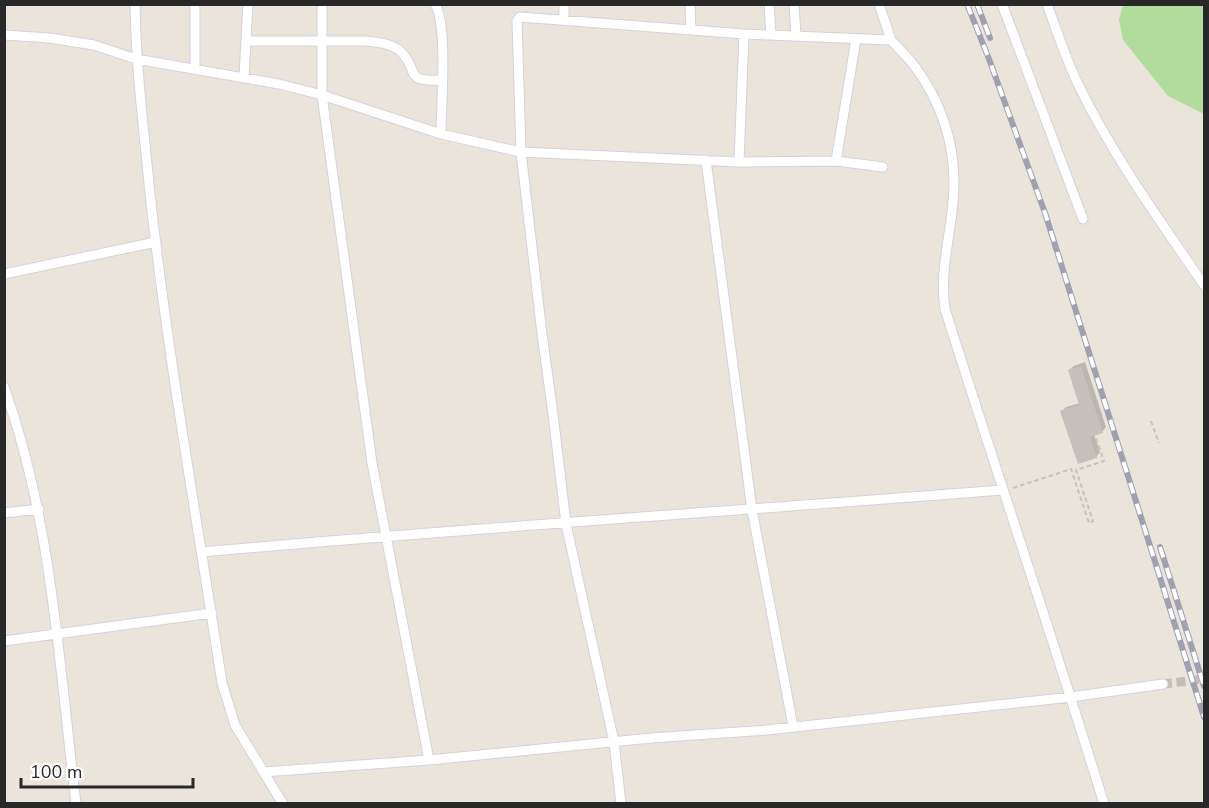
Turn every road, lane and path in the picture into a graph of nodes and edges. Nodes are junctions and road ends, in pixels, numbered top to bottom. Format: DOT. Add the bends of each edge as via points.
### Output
graph roads {
  1 [pos="135,4"];
  2 [pos="195,4"];
  3 [pos="248,4"];
  4 [pos="322,4"];
  5 [pos="435,4"];
  6 [pos="564,4"];
  7 [pos="690,4"];
  8 [pos="769,4"];
  9 [pos="794,4"];
  10 [pos="879,4"];
  11 [pos="1002,4"];
  12 [pos="1047,4"];
  13 [pos="564,19"];
  14 [pos="691,30"];
  15 [pos="744,34"];
  16 [pos="4,35"];
  17 [pos="771,35"];
  18 [pos="796,36"];
  19 [pos="856,39"];
  20 [pos="246,40"];
  21 [pos="322,40"];
  22 [pos="891,40"];
  23 [pos="136,59"];
  24 [pos="195,69"];
  25 [pos="244,76"];
  26 [pos="441,80"];
  27 [pos="322,95"];
  28 [pos="441,134"];
  29 [pos="521,152"];
  30 [pos="706,160"];
  31 [pos="836,160"];
  32 [pos="739,162"];
  33 [pos="883,167"];
  34 [pos="1083,219"];
  35 [pos="156,242"];
  36 [pos="4,274"];
  37 [pos="1204,285"];
  38 [pos="4,387"];
  39 [pos="7,400"];
  40 [pos="1151,421"];
  41 [pos="1096,438"];
  42 [pos="1159,443"];
  43 [pos="1002,491"];
  44 [pos="39,509"];
  45 [pos="752,510"];
  46 [pos="4,513"];
  47 [pos="566,524"];
  48 [pos="386,536"];
  49 [pos="202,552"];
  50 [pos="212,613"];
  51 [pos="56,634"];
  52 [pos="4,641"];
  53 [pos="1163,684"];
  54 [pos="1071,697"];
  55 [pos="793,726"];
  56 [pos="614,742"];
  57 [pos="429,760"];
  58 [pos="263,772"];
  59 [pos="75,804"];
  60 [pos="284,804"];
  61 [pos="621,804"];
  62 [pos="1104,804"];
  1 -- 23 [label="street"];
  2 -- 24 [label="street"];
  3 -- 20 [label="street"];
  4 -- 21 [label="street"];
  5 -- 26 [label="street" via="442,27"];
  6 -- 13 [label="street"];
  7 -- 14 [label="street"];
  8 -- 17 [label="street"];
  9 -- 18 [label="street"];
  10 -- 22 [label="street"];
  11 -- 34 [label="street"];
  12 -- 37 [label="street" via="1078,85 1148,204"];
  13 -- 14 [label="street"];
  13 -- 29 [label="street" via="517,19"];
  14 -- 15 [label="street"];
  15 -- 17 [label="street"];
  15 -- 32 [label="street"];
  16 -- 23 [label="street" via="94,45"];
  17 -- 18 [label="street"];
  18 -- 19 [label="street"];
  19 -- 22 [label="street"];
  19 -- 31 [label="street"];
  20 -- 21 [label="street"];
  20 -- 25 [label="street"];
  21 -- 26 [label="street" via="364,40 392,46 406,57 417,79"];
  21 -- 27 [label="street"];
  22 -- 43 [label="street" via="916,68 950,136 953,209 942,280 945,309"];
  23 -- 24 [label="street"];
  23 -- 35 [label="street"];
  24 -- 25 [label="street"];
  25 -- 27 [label="street"];
  26 -- 28 [label="street"];
  27 -- 28 [label="street"];
  27 -- 48 [label="street" via="372,463"];
  28 -- 29 [label="street"];
  29 -- 30 [label="street"];
  29 -- 47 [label="street"];
  30 -- 32 [label="street"];
  30 -- 45 [label="street"];
  31 -- 32 [label="street"];
  31 -- 33 [label="street"];
  35 -- 36 [label="street"];
  35 -- 49 [label="street"];
  38 -- 39 [label="street"];
  39 -- 44 [label="street"];
  40 -- 42 [label="path"];
  41 -- 43 [label="path" via="1104,461 1076,470 1093,521 1089,523 1071,469"];
  43 -- 45 [label="street"];
  43 -- 54 [label="street"];
  44 -- 46 [label="street"];
  44 -- 51 [label="street"];
  45 -- 47 [label="street"];
  45 -- 55 [label="street"];
  47 -- 48 [label="street"];
  47 -- 56 [label="street"];
  48 -- 49 [label="street"];
  48 -- 57 [label="street"];
  49 -- 50 [label="street"];
  50 -- 51 [label="street"];
  50 -- 58 [label="street" via="230,711"];
  51 -- 52 [label="street"];
  51 -- 59 [label="street"];
  53 -- 54 [label="street"];
  54 -- 55 [label="street"];
  54 -- 62 [label="street"];
  55 -- 56 [label="street"];
  56 -- 57 [label="street"];
  56 -- 61 [label="street"];
  57 -- 58 [label="street"];
  58 -- 60 [label="street"];
}
